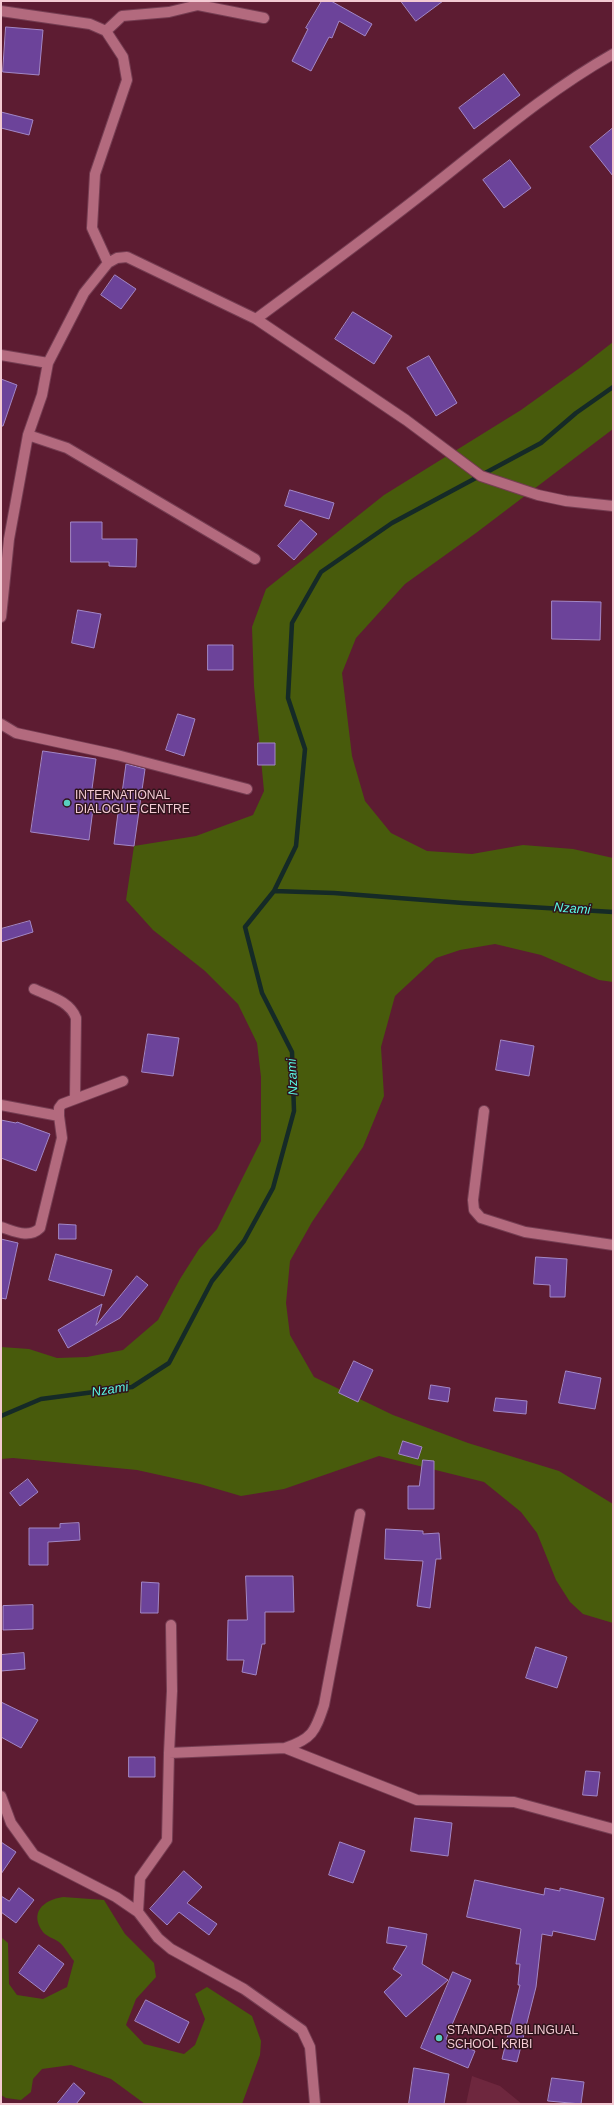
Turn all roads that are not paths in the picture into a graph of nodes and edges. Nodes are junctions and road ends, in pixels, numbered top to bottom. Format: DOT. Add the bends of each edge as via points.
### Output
graph roads {
  1 [pos="1,11"];
  2 [pos="264,18"];
  3 [pos="106,30"];
  4 [pos="613,54"];
  5 [pos="108,263"];
  6 [pos="256,319"];
  7 [pos="1,355"];
  8 [pos="48,363"];
  9 [pos="28,434"];
  10 [pos="613,506"];
  11 [pos="255,559"];
  12 [pos="1,617"];
  13 [pos="1,724"];
  14 [pos="247,789"];
  15 [pos="34,989"];
  16 [pos="123,1081"];
  17 [pos="75,1098"];
  18 [pos="1,1105"];
  19 [pos="484,1111"];
  20 [pos="59,1116"];
  21 [pos="1,1227"];
  22 [pos="613,1245"];
  23 [pos="360,1514"];
  24 [pos="171,1625"];
  25 [pos="285,1748"];
  26 [pos="169,1753"];
  27 [pos="1,1796"];
  28 [pos="613,1829"];
  29 [pos="138,1912"];
  30 [pos="315,2104"];
  1 -- 3 [label="street" via="90,24"];
  2 -- 3 [label="street" via="198,5 170,12 122,16"];
  3 -- 5 [label="street" via="123,57 127,80 95,174 92,228"];
  4 -- 6 [label="street" via="576,75"];
  5 -- 6 [label="street" via="117,258 127,257"];
  5 -- 8 [label="street" via="84,293"];
  6 -- 10 [label="street" via="406,420 481,476 538,495"];
  7 -- 8 [label="street"];
  8 -- 9 [label="street" via="42,395"];
  9 -- 11 [label="street" via="67,448"];
  9 -- 12 [label="street" via="9,538"];
  13 -- 14 [label="street" via="16,733 117,755"];
  15 -- 17 [label="street" via="73,1010 76,1018"];
  16 -- 17 [label="street"];
  17 -- 20 [label="street" via="62,1104"];
  18 -- 20 [label="street"];
  19 -- 22 [label="street" via="473,1200 474,1210 481,1218 525,1232"];
  20 -- 21 [label="street" via="62,1138 40,1228 36,1233 28,1235"];
  23 -- 25 [label="street" via="324,1705 317,1727 310,1736"];
  24 -- 26 [label="street" via="172,1691"];
  25 -- 26 [label="street"];
  25 -- 28 [label="street" via="417,1800 514,1802"];
  26 -- 29 [label="street" via="167,1840 140,1878"];
  27 -- 29 [label="street" via="11,1823 34,1855 116,1897"];
  29 -- 30 [label="street" via="158,1938 171,1949 244,1989 302,2030 310,2047"];
}
